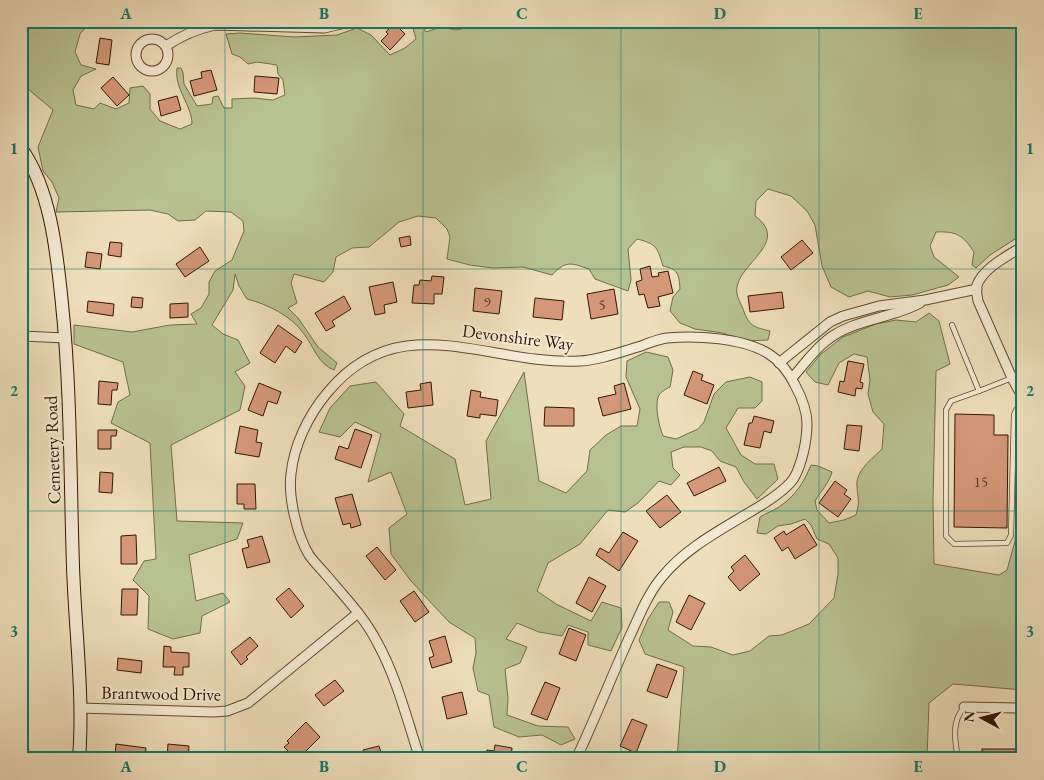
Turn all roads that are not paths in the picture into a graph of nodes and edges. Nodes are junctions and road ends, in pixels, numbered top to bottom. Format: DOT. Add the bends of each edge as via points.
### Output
graph roads {
  1 [pos="354,21"];
  2 [pos="166,46"];
  3 [pos="21,148"];
  4 [pos="1023,246"];
  5 [pos="977,289"];
  6 [pos="925,300"];
  7 [pos="952,325"];
  8 [pos="21,336"];
  9 [pos="66,338"];
  10 [pos="780,362"];
  11 [pos="792,378"];
  12 [pos="1012,378"];
  13 [pos="979,390"];
  14 [pos="1023,398"];
  15 [pos="1023,403"];
  16 [pos="358,612"];
  17 [pos="964,707"];
  18 [pos="80,708"];
  19 [pos="1023,708"];
  20 [pos="79,759"];
  21 [pos="420,759"];
  22 [pos="576,759"];
  23 [pos="958,759"];
  1 -- 2 [label="street" via="324,28 215,26 188,33"];
  3 -- 9 [label="street, Cemetery Road" via="31,162 53,230"];
  4 -- 5 [label="street" via="993,266"];
  5 -- 6 [label="street"];
  5 -- 12 [label="street" via="978,301"];
  6 -- 10 [label="street" via="879,306 843,316 830,322"];
  6 -- 11 [label="street" via="908,309 841,331 827,340"];
  7 -- 13 [label="lane"];
  8 -- 9 [label="street"];
  9 -- 18 [label="street, Cemetery Road"];
  10 -- 11 [label="street, Devonshire Way"];
  10 -- 16 [label="street, Devonshire Way" via="766,352 744,344 664,338 583,361 526,358 418,343 389,349 358,362 318,403 303,430 291,476 291,497 309,554"];
  11 -- 22 [label="street, Devonshire Way" via="804,402 808,422 804,451 794,479 770,501 693,546 662,576 647,600"];
  12 -- 13 [label="lane"];
  12 -- 14 [label="street"];
  13 -- 15 [label="lane" via="950,401 946,410 946,536 954,544 1007,543 1011,535 1014,415"];
  16 -- 18 [label="street, Brantwood Drive" via="268,688 239,707 213,712"];
  16 -- 21 [label="street, Devonshire Way" via="377,641 393,675"];
  17 -- 19 [label="street"];
  17 -- 23 [label="lane" via="957,718 954,735"];
  18 -- 20 [label="street, Cemetery Road"];
}
